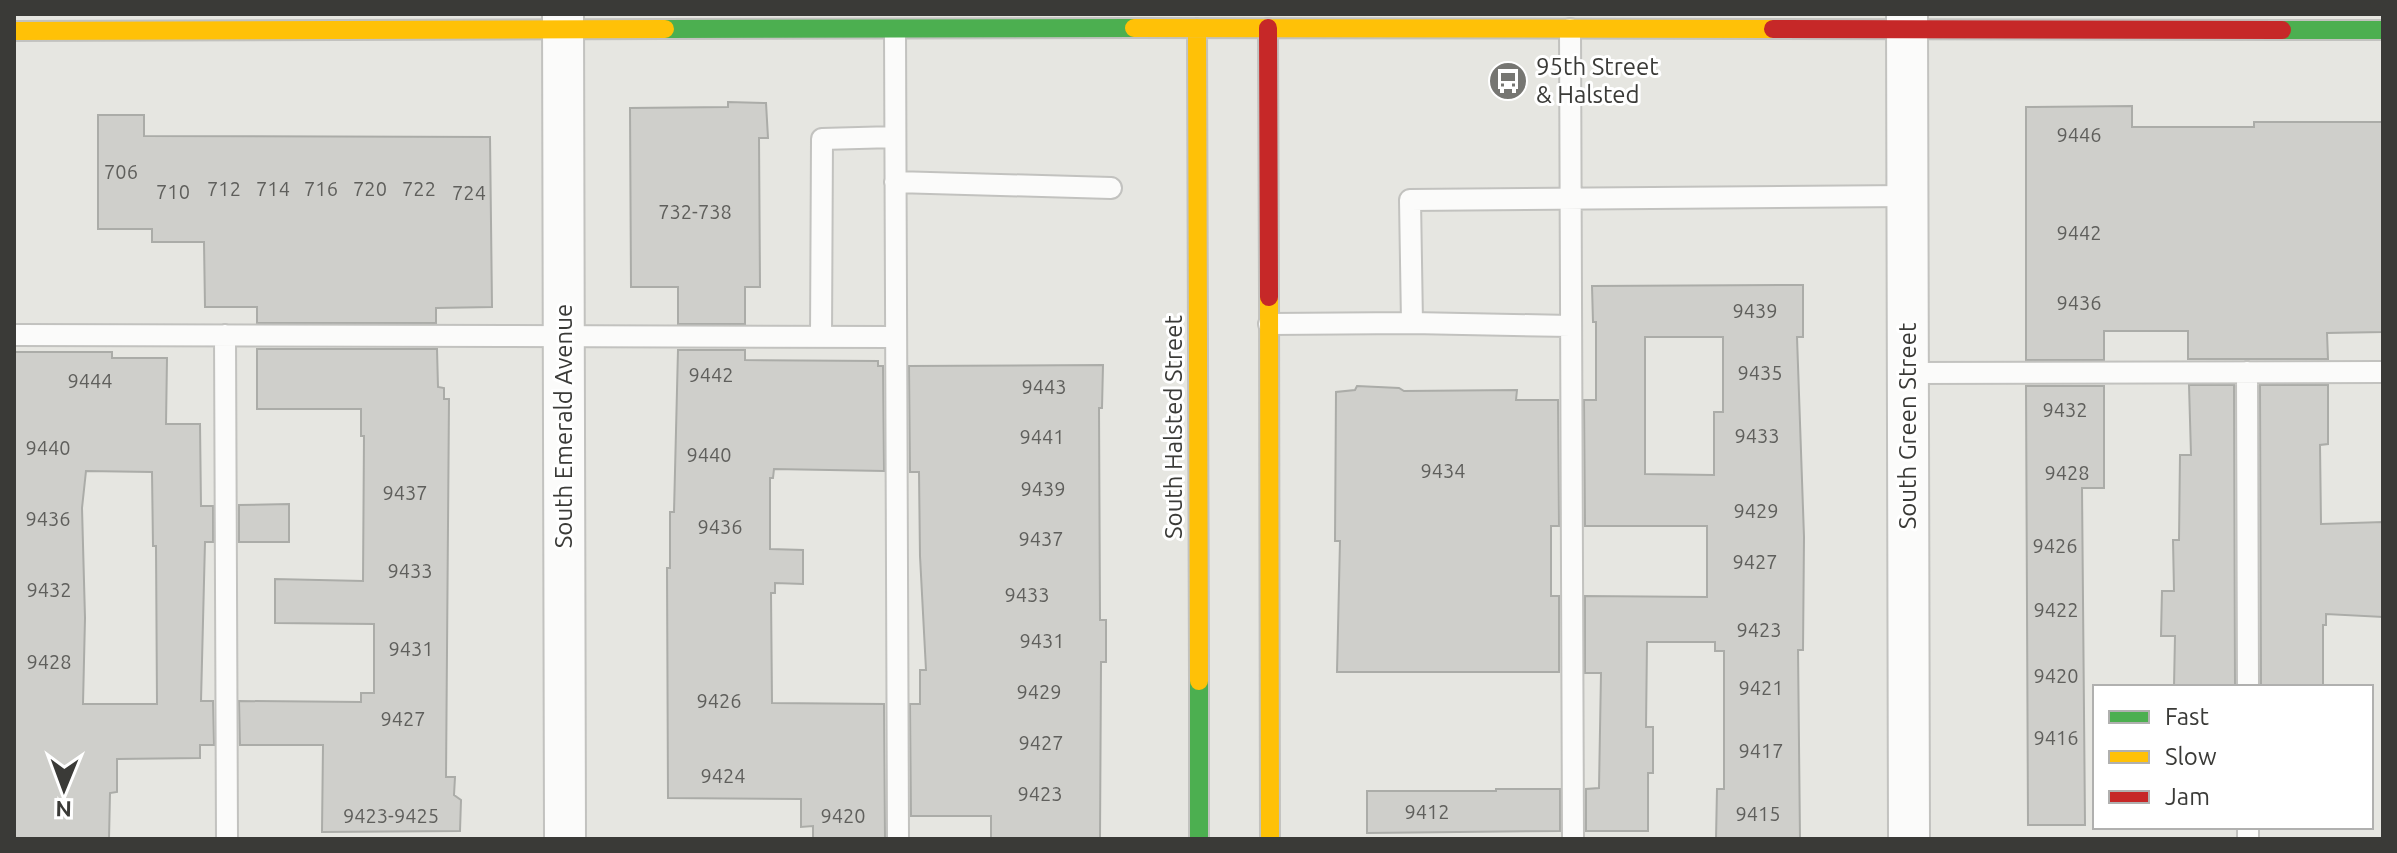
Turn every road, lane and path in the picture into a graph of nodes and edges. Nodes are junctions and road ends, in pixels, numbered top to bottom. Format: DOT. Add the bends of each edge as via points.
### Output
graph roads {
  1 [pos="1197,21"];
  2 [pos="1268,21"];
  3 [pos="563,22"];
  4 [pos="1907,22"];
  5 [pos="1570,29"];
  6 [pos="895,30"];
  7 [pos="2383,30"];
  8 [pos="14,31"];
  9 [pos="895,137"];
  10 [pos="895,182"];
  11 [pos="1111,188"];
  12 [pos="1908,196"];
  13 [pos="1570,198"];
  14 [pos="1412,323"];
  15 [pos="1269,324"];
  16 [pos="1570,326"];
  17 [pos="14,335"];
  18 [pos="225,335"];
  19 [pos="564,336"];
  20 [pos="821,337"];
  21 [pos="896,337"];
  22 [pos="2247,372"];
  23 [pos="2383,372"];
  24 [pos="1908,373"];
  25 [pos="2248,685"];
  26 [pos="227,839"];
  27 [pos="565,839"];
  28 [pos="898,839"];
  29 [pos="1199,839"];
  30 [pos="1270,839"];
  31 [pos="1573,839"];
  32 [pos="1909,839"];
  1 -- 2 [label="main road"];
  1 -- 6 [label="main road"];
  1 -- 29 [label="main road, South Halsted Street"];
  2 -- 5 [label="main road"];
  2 -- 15 [label="main road"];
  3 -- 6 [label="main road"];
  3 -- 8 [label="main road"];
  3 -- 19 [label="street, South Emerald Avenue"];
  4 -- 5 [label="main road"];
  4 -- 7 [label="main road"];
  4 -- 12 [label="street, South Green Street"];
  5 -- 13 [label="lane"];
  6 -- 9 [label="lane"];
  9 -- 10 [label="lane"];
  9 -- 20 [label="lane" via="822,139"];
  10 -- 11 [label="lane"];
  10 -- 21 [label="lane"];
  12 -- 13 [label="lane"];
  12 -- 24 [label="street, South Green Street"];
  13 -- 14 [label="lane" via="1410,200"];
  13 -- 16 [label="lane"];
  14 -- 15 [label="lane"];
  14 -- 16 [label="lane"];
  15 -- 30 [label="main road"];
  16 -- 31 [label="lane"];
  17 -- 18 [label="lane"];
  18 -- 19 [label="lane"];
  18 -- 26 [label="lane"];
  19 -- 20 [label="lane"];
  19 -- 27 [label="street, South Emerald Avenue"];
  20 -- 21 [label="lane"];
  21 -- 28 [label="lane"];
  22 -- 23 [label="lane"];
  22 -- 24 [label="lane"];
  22 -- 25 [label="lane"];
  24 -- 32 [label="street, South Green Street"];
}
